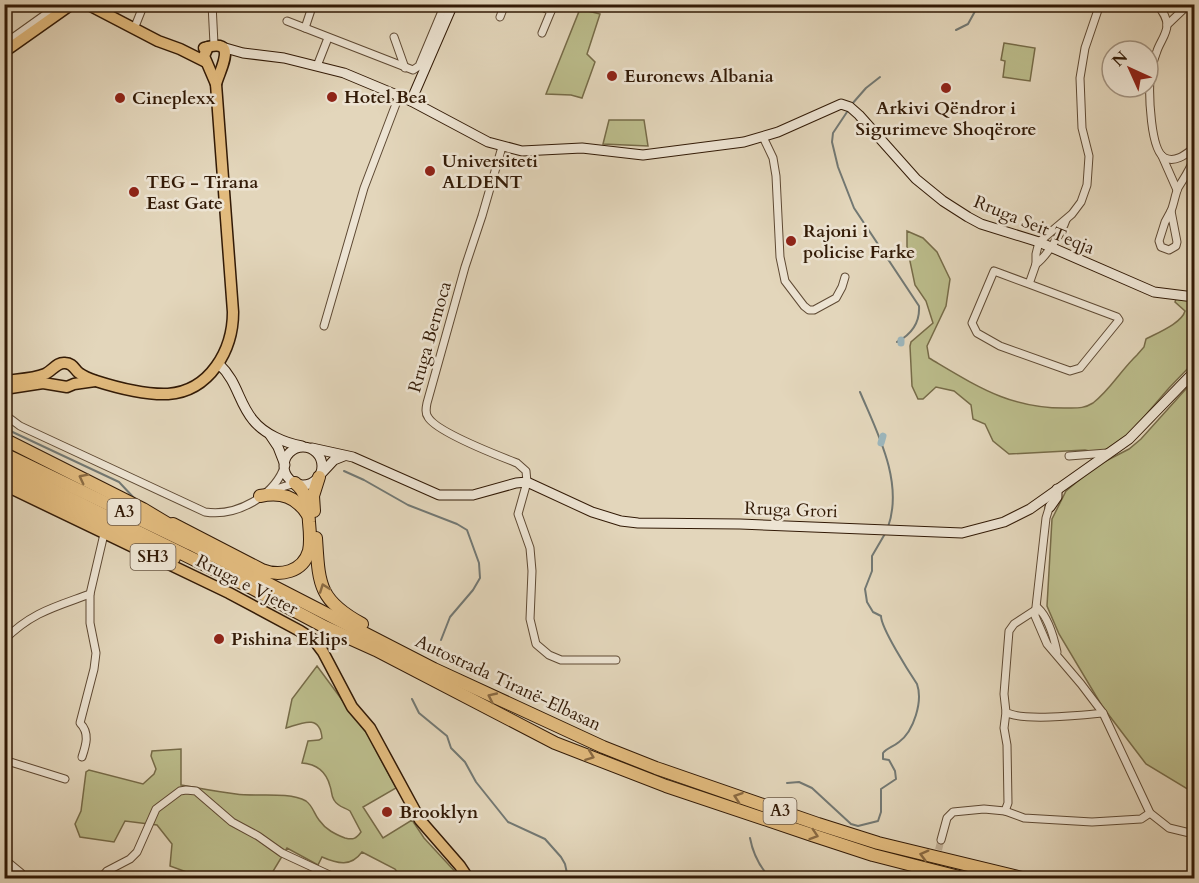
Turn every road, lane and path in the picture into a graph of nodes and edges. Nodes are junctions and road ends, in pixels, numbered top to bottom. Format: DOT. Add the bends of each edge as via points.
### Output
graph roads {
  1 [pos="60,4"];
  2 [pos="72,4"];
  3 [pos="87,4"];
  4 [pos="144,4"];
  5 [pos="212,4"];
  6 [pos="314,4"];
  7 [pos="445,4"];
  8 [pos="453,4"];
  9 [pos="505,4"];
  10 [pos="535,4"];
  11 [pos="1100,4"];
  12 [pos="1157,4"];
  13 [pos="1189,4"];
  14 [pos="552,8"];
  15 [pos="500,17"];
  16 [pos="287,21"];
  17 [pos="1167,25"];
  18 [pos="305,28"];
  19 [pos="134,29"];
  20 [pos="542,33"];
  21 [pos="394,37"];
  22 [pos="328,38"];
  23 [pos="4,44"];
  24 [pos="215,46"];
  25 [pos="180,49"];
  26 [pos="4,52"];
  27 [pos="243,53"];
  28 [pos="207,63"];
  29 [pos="224,63"];
  30 [pos="317,66"];
  31 [pos="405,68"];
  32 [pos="216,84"];
  33 [pos="399,96"];
  34 [pos="411,101"];
  35 [pos="763,136"];
  36 [pos="502,147"];
  37 [pos="1194,148"];
  38 [pos="1161,154"];
  39 [pos="1194,158"];
  40 [pos="1177,190"];
  41 [pos="1171,212"];
  42 [pos="1066,220"];
  43 [pos="1039,242"];
  44 [pos="1050,247"];
  45 [pos="1036,264"];
  46 [pos="845,277"];
  47 [pos="1029,284"];
  48 [pos="1194,297"];
  49 [pos="324,326"];
  50 [pos="219,364"];
  51 [pos="54,369"];
  52 [pos="76,372"];
  53 [pos="1194,372"];
  54 [pos="4,381"];
  55 [pos="96,381"];
  56 [pos="74,384"];
  57 [pos="57,385"];
  58 [pos="4,389"];
  59 [pos="4,414"];
  60 [pos="266,431"];
  61 [pos="5,439"];
  62 [pos="307,447"];
  63 [pos="1109,453"];
  64 [pos="4,454"];
  65 [pos="350,456"];
  66 [pos="1082,459"];
  67 [pos="1098,460"];
  68 [pos="285,465"];
  69 [pos="4,466"];
  70 [pos="1084,471"];
  71 [pos="4,476"];
  72 [pos="319,476"];
  73 [pos="527,482"];
  74 [pos="295,483"];
  75 [pos="4,485"];
  76 [pos="1057,489"];
  77 [pos="260,496"];
  78 [pos="1042,500"];
  79 [pos="143,509"];
  80 [pos="1048,511"];
  81 [pos="309,518"];
  82 [pos="104,534"];
  83 [pos="243,570"];
  84 [pos="248,586"];
  85 [pos="90,594"];
  86 [pos="1038,608"];
  87 [pos="4,640"];
  88 [pos="616,660"];
  89 [pos="417,661"];
  90 [pos="1005,712"];
  91 [pos="1103,713"];
  92 [pos="82,756"];
  93 [pos="4,760"];
  94 [pos="65,779"];
  95 [pos="1005,811"];
  96 [pos="1150,813"];
  97 [pos="1194,834"];
  98 [pos="941,840"];
  99 [pos="4,859"];
  100 [pos="24,879"];
  101 [pos="101,879"];
  102 [pos="336,879"];
  103 [pos="468,879"];
  104 [pos="963,879"];
  105 [pos="1022,879"];
  1 -- 23 [label="street"];
  2 -- 26 [label="main road"];
  3 -- 19 [label="main road"];
  4 -- 19 [label="street"];
  5 -- 24 [label="street"];
  6 -- 18 [label="street"];
  7 -- 31 [label="street" via="419,66 413,70"];
  8 -- 34 [label="main road"];
  9 -- 15 [label="street"];
  10 -- 14 [label="street"];
  11 -- 42 [label="street" via="1085,48 1080,78 1088,179 1081,202"];
  12 -- 17 [label="street"];
  13 -- 17 [label="street"];
  14 -- 20 [label="street"];
  16 -- 18 [label="street"];
  17 -- 38 [label="street" via="1152,68 1150,89 1152,126"];
  18 -- 22 [label="street"];
  19 -- 25 [label="main road"];
  21 -- 31 [label="street"];
  22 -- 30 [label="street"];
  22 -- 31 [label="street"];
  24 -- 25 [label="main road"];
  24 -- 27 [label="main road, Rruga Seit Teqja"];
  24 -- 28 [label="main road" via="204,54"];
  24 -- 29 [label="main road" via="226,55"];
  25 -- 28 [label="main road"];
  27 -- 29 [label="main road"];
  27 -- 30 [label="main road, Rruga Seit Teqja"];
  28 -- 29 [label="main road" via="215,67"];
  28 -- 32 [label="main road"];
  29 -- 32 [label="main road"];
  30 -- 33 [label="main road, Rruga Seit Teqja"];
  32 -- 50 [label="main road" via="233,312 232,334"];
  33 -- 34 [label="main road, Rruga Seit Teqja"];
  33 -- 49 [label="street" via="364,188"];
  34 -- 36 [label="main road, Rruga Seit Teqja"];
  35 -- 36 [label="main road, Rruga Seit Teqja" via="643,155 582,148 522,151"];
  35 -- 43 [label="main road, Rruga Seit Teqja" via="837,104 843,105 859,115 916,179 943,201 981,224"];
  35 -- 46 [label="street" via="776,176 784,281 804,306 814,310 836,298"];
  36 -- 73 [label="street, Rruga Bernoca" via="426,413 439,427 517,463 526,471"];
  37 -- 38 [label="street" via="1179,158"];
  38 -- 40 [label="street"];
  39 -- 40 [label="street"];
  40 -- 41 [label="street"];
  41 -- 41 [label="street" via="1159,241 1161,247 1169,250 1177,242"];
  42 -- 43 [label="street"];
  42 -- 44 [label="street"];
  43 -- 44 [label="main road, Rruga Seit Teqja"];
  43 -- 45 [label="street"];
  44 -- 45 [label="street"];
  44 -- 48 [label="main road, Rruga Seit Teqja" via="1154,292"];
  45 -- 47 [label="street"];
  47 -- 47 [label="street" via="1117,316 1119,320 1113,329 1080,368 1070,371 1000,346 977,333 972,323 994,271"];
  50 -- 55 [label="main road" via="198,383 172,393 151,394"];
  50 -- 60 [label="main road" via="231,378 252,420"];
  51 -- 52 [label="main road" via="65,363 71,364"];
  51 -- 54 [label="main road" via="42,375"];
  51 -- 57 [label="main road" via="52,377"];
  52 -- 55 [label="main road"];
  52 -- 56 [label="main road"];
  53 -- 63 [label="main road, Rruga Grori" via="1140,429"];
  55 -- 56 [label="main road"];
  56 -- 57 [label="main road"];
  57 -- 58 [label="main road" via="43,383"];
  59 -- 77 [label="street" via="20,426 205,512 240,509"];
  60 -- 62 [label="main road"];
  60 -- 68 [label="main road"];
  79 -- 61 [label="highway, one-way"];
  62 -- 65 [label="main road"];
  62 -- 68 [label="main road" via="290,453"];
  62 -- 72 [label="main road" via="322,461"];
  63 -- 66 [label="street" via="1069,456"];
  63 -- 67 [label="main road, Rruga Grori"];
  64 -- 83 [label="highway, Autostrada Tiranë-Elbasan / A3"];
  65 -- 72 [label="main road" via="334,460"];
  65 -- 73 [label="main road" via="439,495 473,495"];
  66 -- 67 [label="street"];
  66 -- 70 [label="street"];
  67 -- 70 [label="main road, Rruga Grori"];
  68 -- 74 [label="main road"];
  68 -- 77 [label="street" via="274,484"];
  69 -- 84 [label="highway, Autostrada Tiranë-Elbasan / A3"];
  70 -- 76 [label="main road, Rruga Grori"];
  71 -- 84 [label="highway" via="127,538"];
  72 -- 74 [label="main road" via="309,484"];
  89 -- 72 [label="highway, one-way" via="396,641 338,609 324,592 313,500"];
  73 -- 78 [label="main road, Rruga Grori" via="592,512 638,523 962,533 1004,522"];
  73 -- 88 [label="street" via="518,514 530,548 530,619 536,644 561,660"];
  74 -- 77 [label="street"];
  74 -- 81 [label="highway" via="305,496"];
  75 -- 82 [label="main road, Rruga e Vjeter / SH3"];
  76 -- 78 [label="main road, Rruga Grori"];
  76 -- 80 [label="main road"];
  77 -- 81 [label="highway" via="290,497"];
  78 -- 80 [label="street"];
  79 -- 81 [label="highway" via="274,573 292,571 307,556"];
  79 -- 83 [label="highway"];
  80 -- 86 [label="street"];
  82 -- 85 [label="street"];
  82 -- 103 [label="main road, Rruga e Vjeter / SH3" via="229,593 314,640 352,707 370,728 420,820"];
  83 -- 89 [label="highway, Autostrada Tiranë-Elbasan / A3"];
  84 -- 104 [label="highway, Autostrada Tiranë-Elbasan / A3, one-way" via="555,743 790,828"];
  85 -- 87 [label="street" via="33,616"];
  85 -- 92 [label="street" via="96,653 80,723 87,741"];
  86 -- 90 [label="street" via="1009,631"];
  86 -- 91 [label="street" via="1035,616 1047,644"];
  105 -- 89 [label="highway, Autostrada Tiranë-Elbasan / A3, one-way" via="818,825 665,771 564,730"];
  90 -- 91 [label="street" via="1014,716 1052,717"];
  90 -- 95 [label="street"];
  91 -- 96 [label="street"];
  93 -- 94 [label="street"];
  95 -- 96 [label="street" via="1024,818 1092,822 1142,819"];
  95 -- 98 [label="street" via="953,812 946,818"];
  96 -- 97 [label="street" via="1169,828"];
  99 -- 100 [label="street"];
  101 -- 102 [label="street" via="137,852 156,809 186,790 196,791 232,822 282,853"];
}
